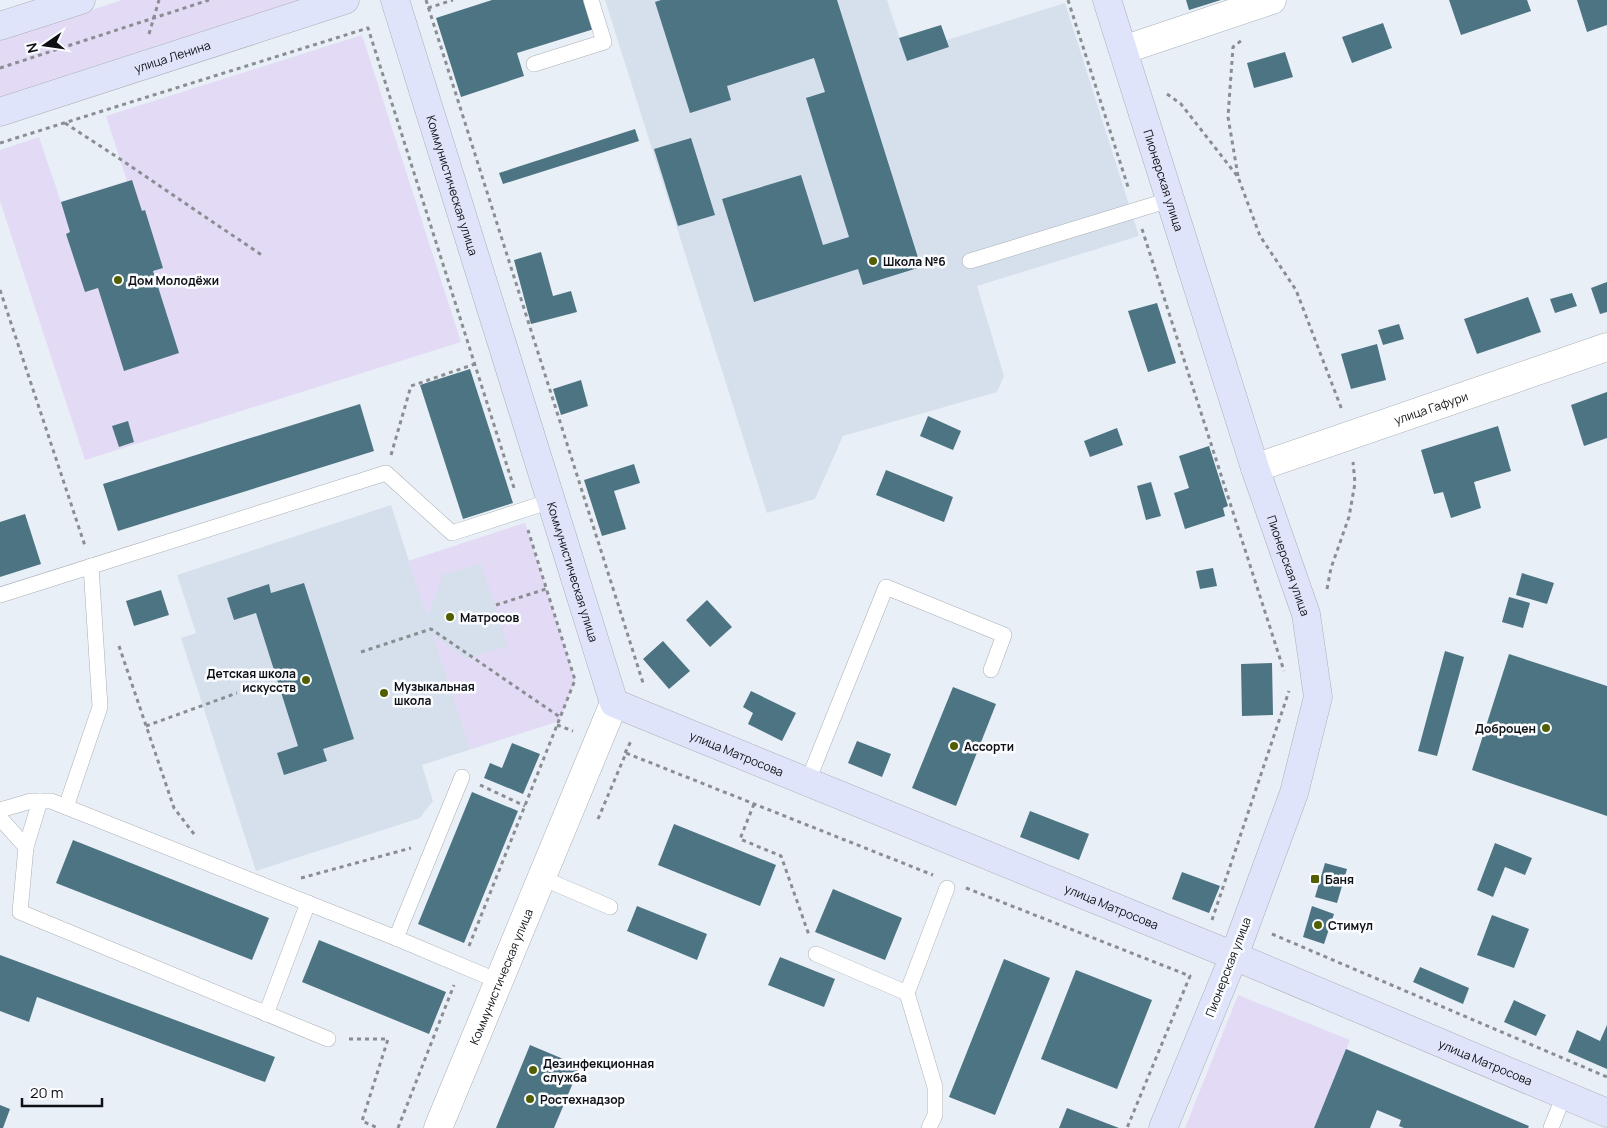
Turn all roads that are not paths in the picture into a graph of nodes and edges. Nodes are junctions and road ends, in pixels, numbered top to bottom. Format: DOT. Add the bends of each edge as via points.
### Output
graph roads {
  1 [pos="81,0"];
  2 [pos="345,0"];
  3 [pos="395,0"];
  4 [pos="591,0"];
  5 [pos="1107,0"];
  6 [pos="1272,0"];
  7 [pos="0,26"];
  8 [pos="1123,50"];
  9 [pos="534,64"];
  10 [pos="0,112"];
  11 [pos="1169,200"];
  12 [pos="970,262"];
  13 [pos="1607,347"];
  14 [pos="1255,468"];
  15 [pos="551,501"];
  16 [pos="91,566"];
  17 [pos="0,596"];
  18 [pos="991,670"];
  19 [pos="614,703"];
  20 [pos="462,777"];
  21 [pos="807,783"];
  22 [pos="40,801"];
  23 [pos="66,807"];
  24 [pos="0,810"];
  25 [pos="0,818"];
  26 [pos="26,847"];
  27 [pos="542,878"];
  28 [pos="948,883"];
  29 [pos="308,903"];
  30 [pos="610,907"];
  31 [pos="396,938"];
  32 [pos="816,954"];
  33 [pos="1234,956"];
  34 [pos="498,981"];
  35 [pos="907,993"];
  36 [pos="266,1014"];
  37 [pos="328,1039"];
  38 [pos="1564,1095"];
  39 [pos="1607,1113"];
  40 [pos="438,1128"];
  41 [pos="929,1128"];
  42 [pos="1164,1128"];
  43 [pos="1551,1128"];
  1 -- 7 [label="street"];
  2 -- 10 [label="street, улица Ленина"];
  3 -- 15 [label="street, Коммунистическая улица"];
  4 -- 9 [label="lane" via="604,42"];
  5 -- 8 [label="street, Пионерская улица"];
  6 -- 8 [label="street"];
  8 -- 11 [label="street, Пионерская улица"];
  11 -- 12 [label="lane"];
  11 -- 14 [label="street, Пионерская улица"];
  13 -- 14 [label="street, улица Гафури"];
  14 -- 33 [label="street, Пионерская улица" via="1306,614 1318,697 1294,793"];
  15 -- 16 [label="lane" via="452,533 386,473"];
  15 -- 19 [label="street, Коммунистическая улица"];
  16 -- 17 [label="lane"];
  16 -- 23 [label="lane" via="100,707"];
  18 -- 21 [label="lane" via="1004,634 886,587"];
  19 -- 21 [label="street, улица Матросова"];
  19 -- 27 [label="street, Коммунистическая улица"];
  20 -- 31 [label="lane"];
  21 -- 33 [label="street, улица Матросова"];
  22 -- 23 [label="lane"];
  22 -- 24 [label="lane"];
  22 -- 26 [label="lane"];
  23 -- 29 [label="lane"];
  25 -- 26 [label="lane"];
  26 -- 36 [label="lane" via="20,912"];
  27 -- 30 [label="lane"];
  27 -- 34 [label="street, Коммунистическая улица"];
  28 -- 35 [label="lane"];
  29 -- 31 [label="lane"];
  29 -- 36 [label="lane"];
  31 -- 34 [label="lane"];
  32 -- 35 [label="lane"];
  33 -- 38 [label="street, улица Матросова"];
  33 -- 42 [label="street, Пионерская улица"];
  34 -- 40 [label="street, Коммунистическая улица"];
  35 -- 41 [label="lane" via="935,1087 934,1115"];
  36 -- 37 [label="lane"];
  38 -- 39 [label="street, улица Матросова"];
  38 -- 43 [label="lane"];
}
